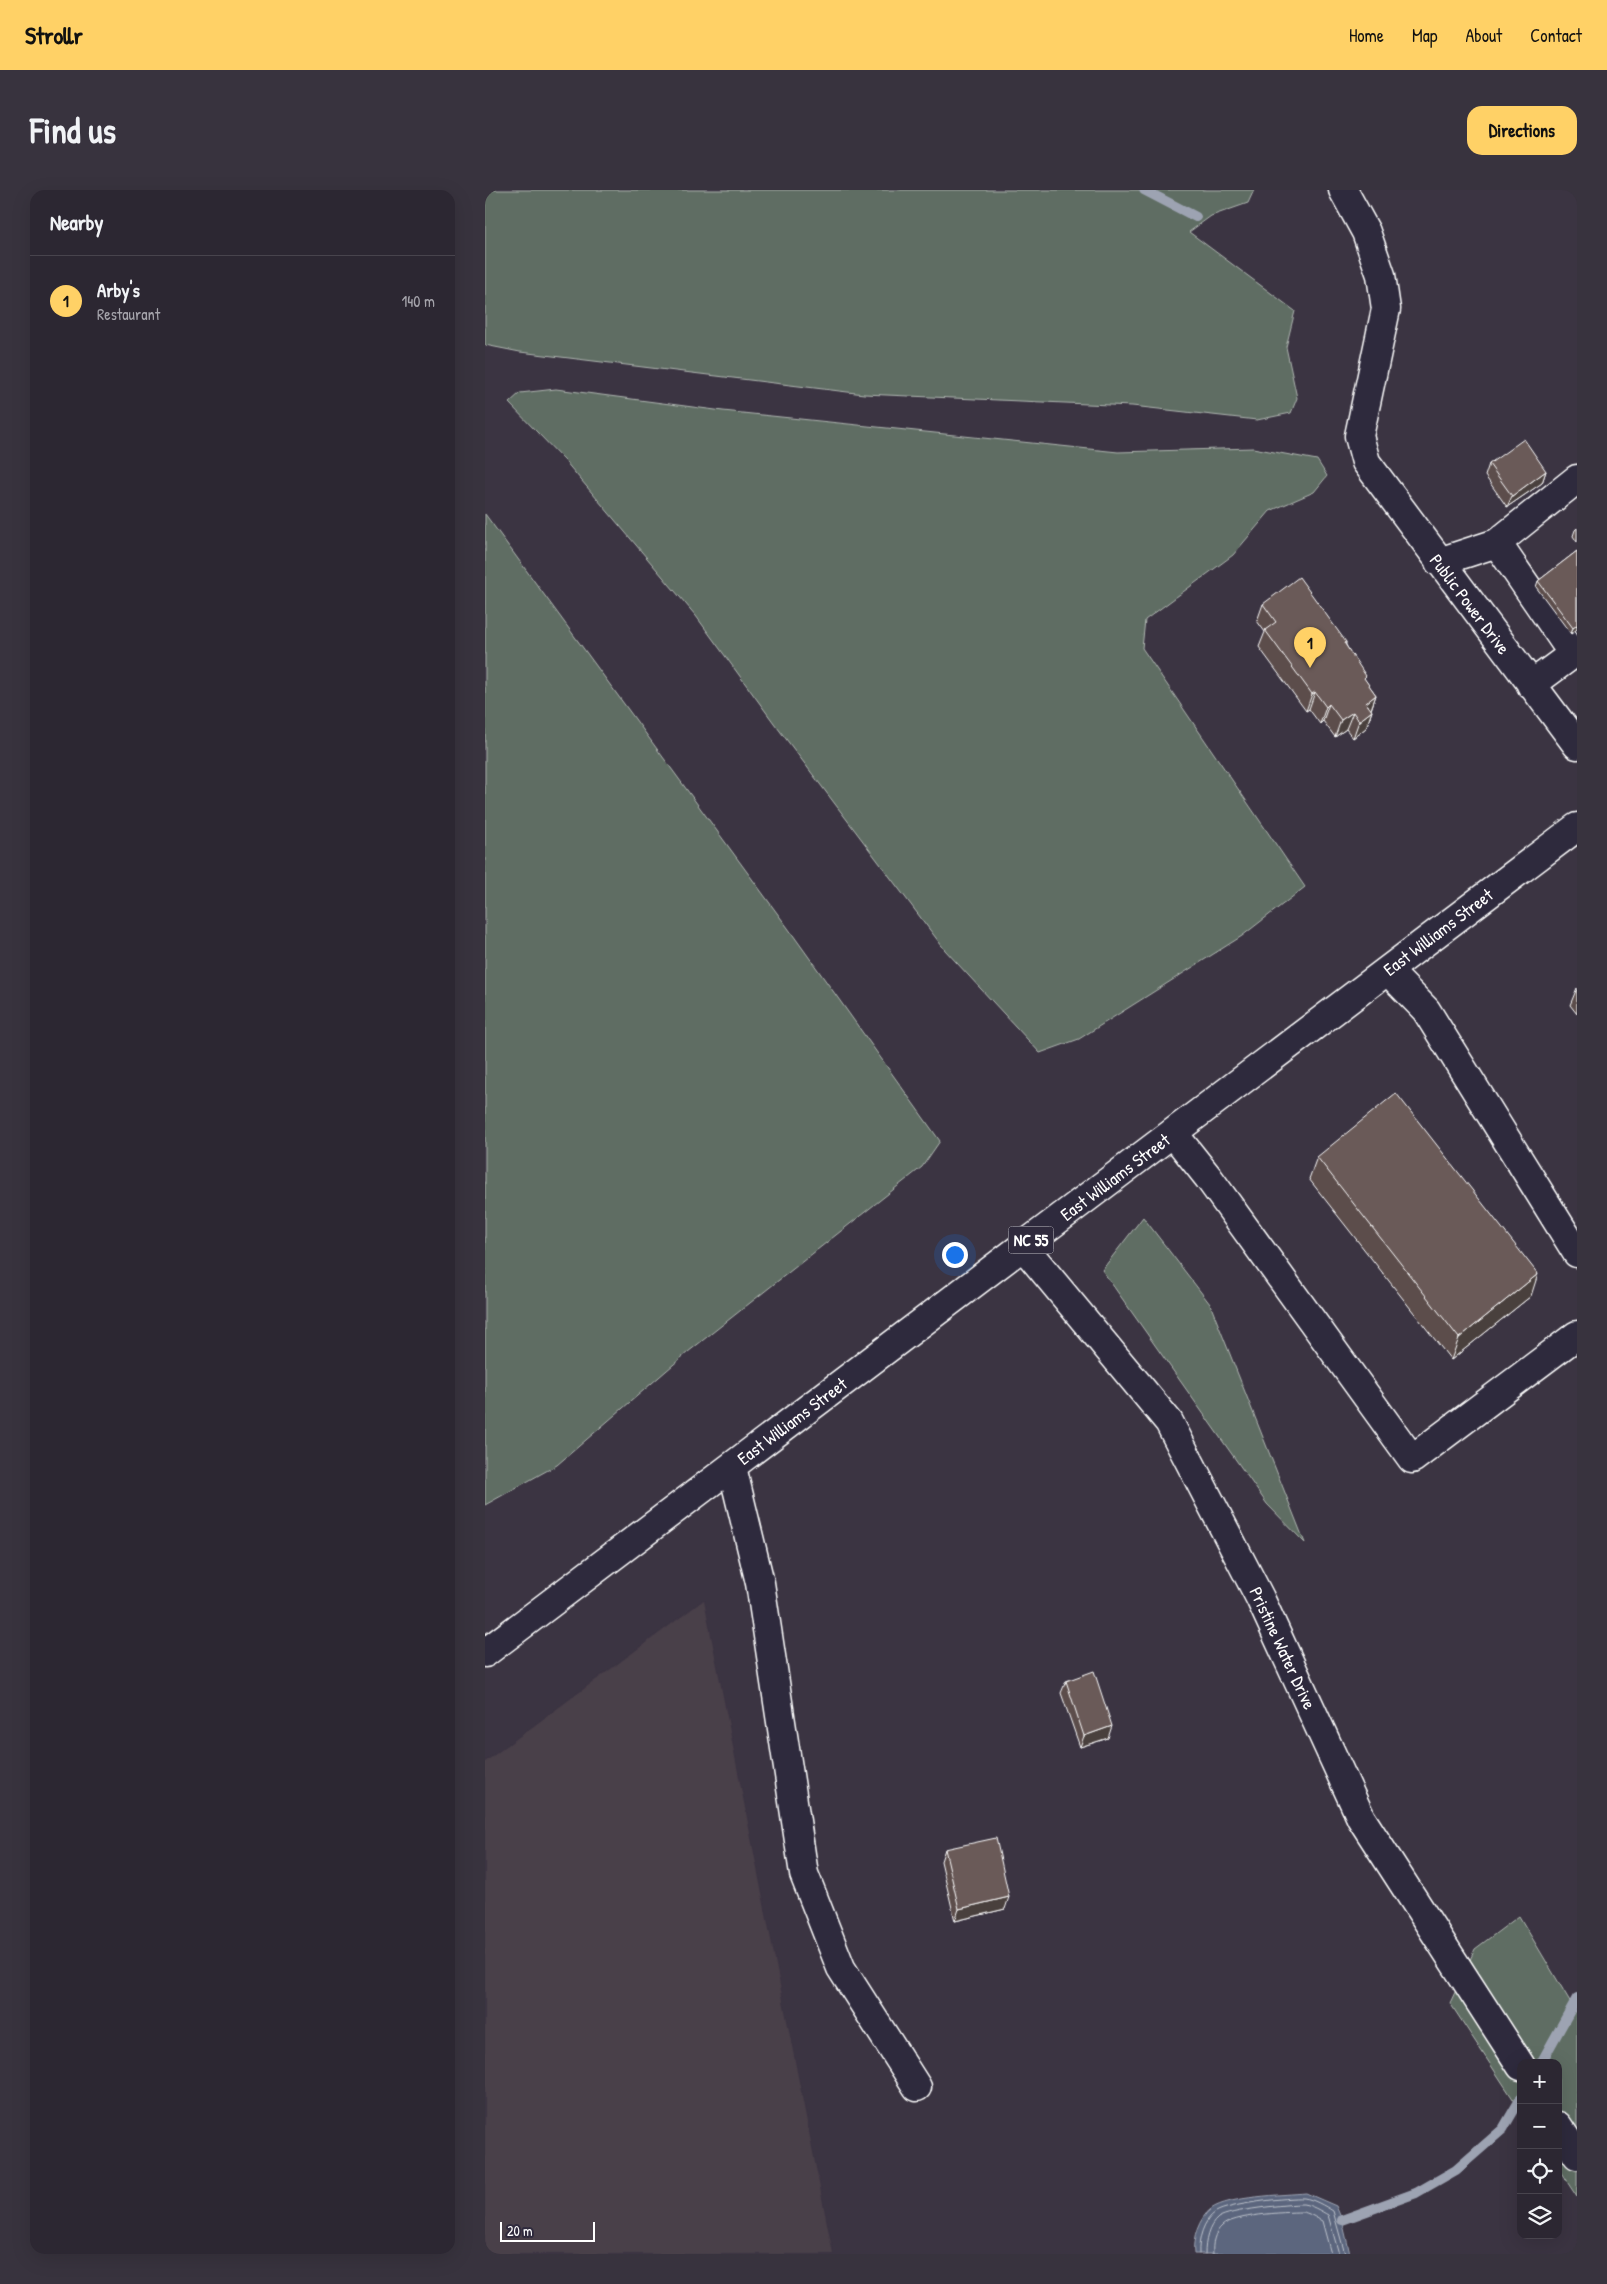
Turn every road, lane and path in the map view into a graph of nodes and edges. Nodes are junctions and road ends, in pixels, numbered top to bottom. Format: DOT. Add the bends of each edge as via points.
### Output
graph roads {
  1 [pos="1343,190"];
  2 [pos="1577,479"];
  3 [pos="1497,543"];
  4 [pos="1439,562"];
  5 [pos="1531,685"];
  6 [pos="1577,745"];
  7 [pos="1577,827"];
  8 [pos="1388,971"];
  9 [pos="1173,1133"];
  10 [pos="1023,1246"];
  11 [pos="1577,1253"];
  12 [pos="1577,1335"];
  13 [pos="732,1467"];
  14 [pos="485,1654"];
  15 [pos="1517,2060"];
  16 [pos="917,2087"];
  17 [pos="1562,2132"];
  18 [pos="1577,2156"];
  1 -- 4 [label="main road, Public Power Drive" via="1369,240 1381,275 1386,309 1359,436 1366,462"];
  2 -- 3 [label="main road"];
  3 -- 4 [label="main road"];
  3 -- 5 [label="main road" via="1573,654"];
  4 -- 5 [label="main road, Public Power Drive"];
  5 -- 6 [label="main road, Public Power Drive"];
  7 -- 8 [label="main road, East Williams Street / NC 55"];
  8 -- 9 [label="main road, East Williams Street / NC 55"];
  8 -- 11 [label="main road" via="1427,1010"];
  9 -- 10 [label="main road, East Williams Street / NC 55"];
  9 -- 12 [label="main road" via="1412,1459"];
  10 -- 13 [label="main road, East Williams Street / NC 55"];
  10 -- 15 [label="main road, Pristine Water Drive" via="1169,1422 1260,1598 1361,1818"];
  13 -- 14 [label="main road, East Williams Street / NC 55"];
  13 -- 16 [label="main road" via="760,1583 804,1874 841,1968"];
  17 -- 18 [label="main road"];
}
